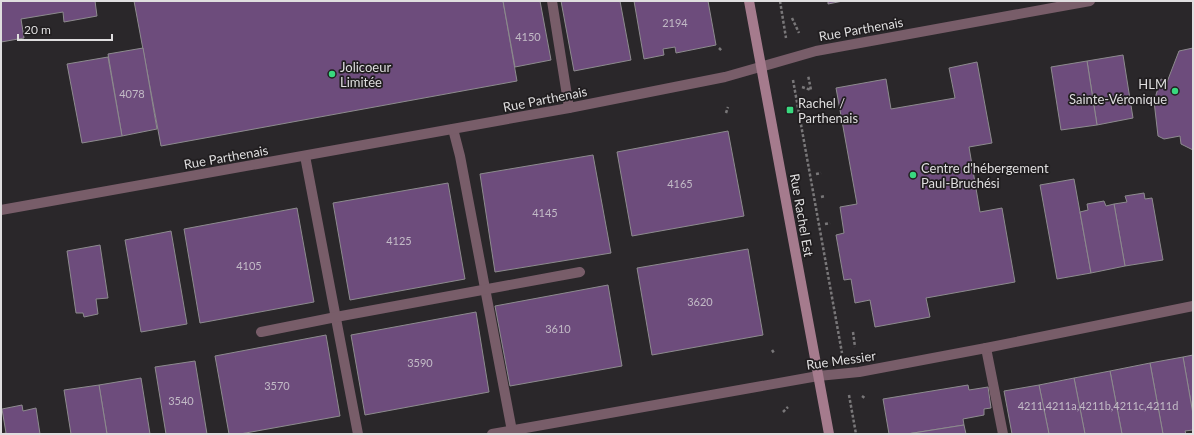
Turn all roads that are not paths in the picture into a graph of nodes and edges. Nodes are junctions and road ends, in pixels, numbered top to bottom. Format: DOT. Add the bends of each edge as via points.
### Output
graph roads {
  1 [pos="552,1"];
  2 [pos="749,1"];
  3 [pos="1090,1"];
  4 [pos="762,66"];
  5 [pos="569,108"];
  6 [pos="453,129"];
  7 [pos="305,156"];
  8 [pos="1,210"];
  9 [pos="580,272"];
  10 [pos="485,289"];
  11 [pos="1193,306"];
  12 [pos="336,317"];
  13 [pos="261,332"];
  14 [pos="986,348"];
  15 [pos="818,376"];
  16 [pos="512,431"];
  17 [pos="358,434"];
  18 [pos="492,434"];
  19 [pos="829,434"];
  20 [pos="1003,434"];
  1 -- 5 [label="street"];
  2 -- 4 [label="main road, Rue Rachel Est"];
  3 -- 4 [label="street, Rue Parthenais" via="816,51"];
  4 -- 5 [label="street, Rue Parthenais" via="725,77"];
  4 -- 15 [label="main road, Rue Rachel Est"];
  5 -- 6 [label="street, Rue Parthenais"];
  6 -- 7 [label="street, Rue Parthenais"];
  6 -- 10 [label="street"];
  7 -- 8 [label="street, Rue Parthenais"];
  7 -- 12 [label="street"];
  9 -- 10 [label="street"];
  10 -- 12 [label="street"];
  10 -- 16 [label="street"];
  11 -- 14 [label="street, Rue Messier"];
  12 -- 13 [label="street"];
  12 -- 17 [label="street"];
  14 -- 15 [label="street, Rue Messier" via="859,372"];
  14 -- 20 [label="street"];
  15 -- 16 [label="street, Rue Messier"];
  15 -- 19 [label="main road, Rue Rachel Est"];
  16 -- 18 [label="street, Rue Messier"];
}
